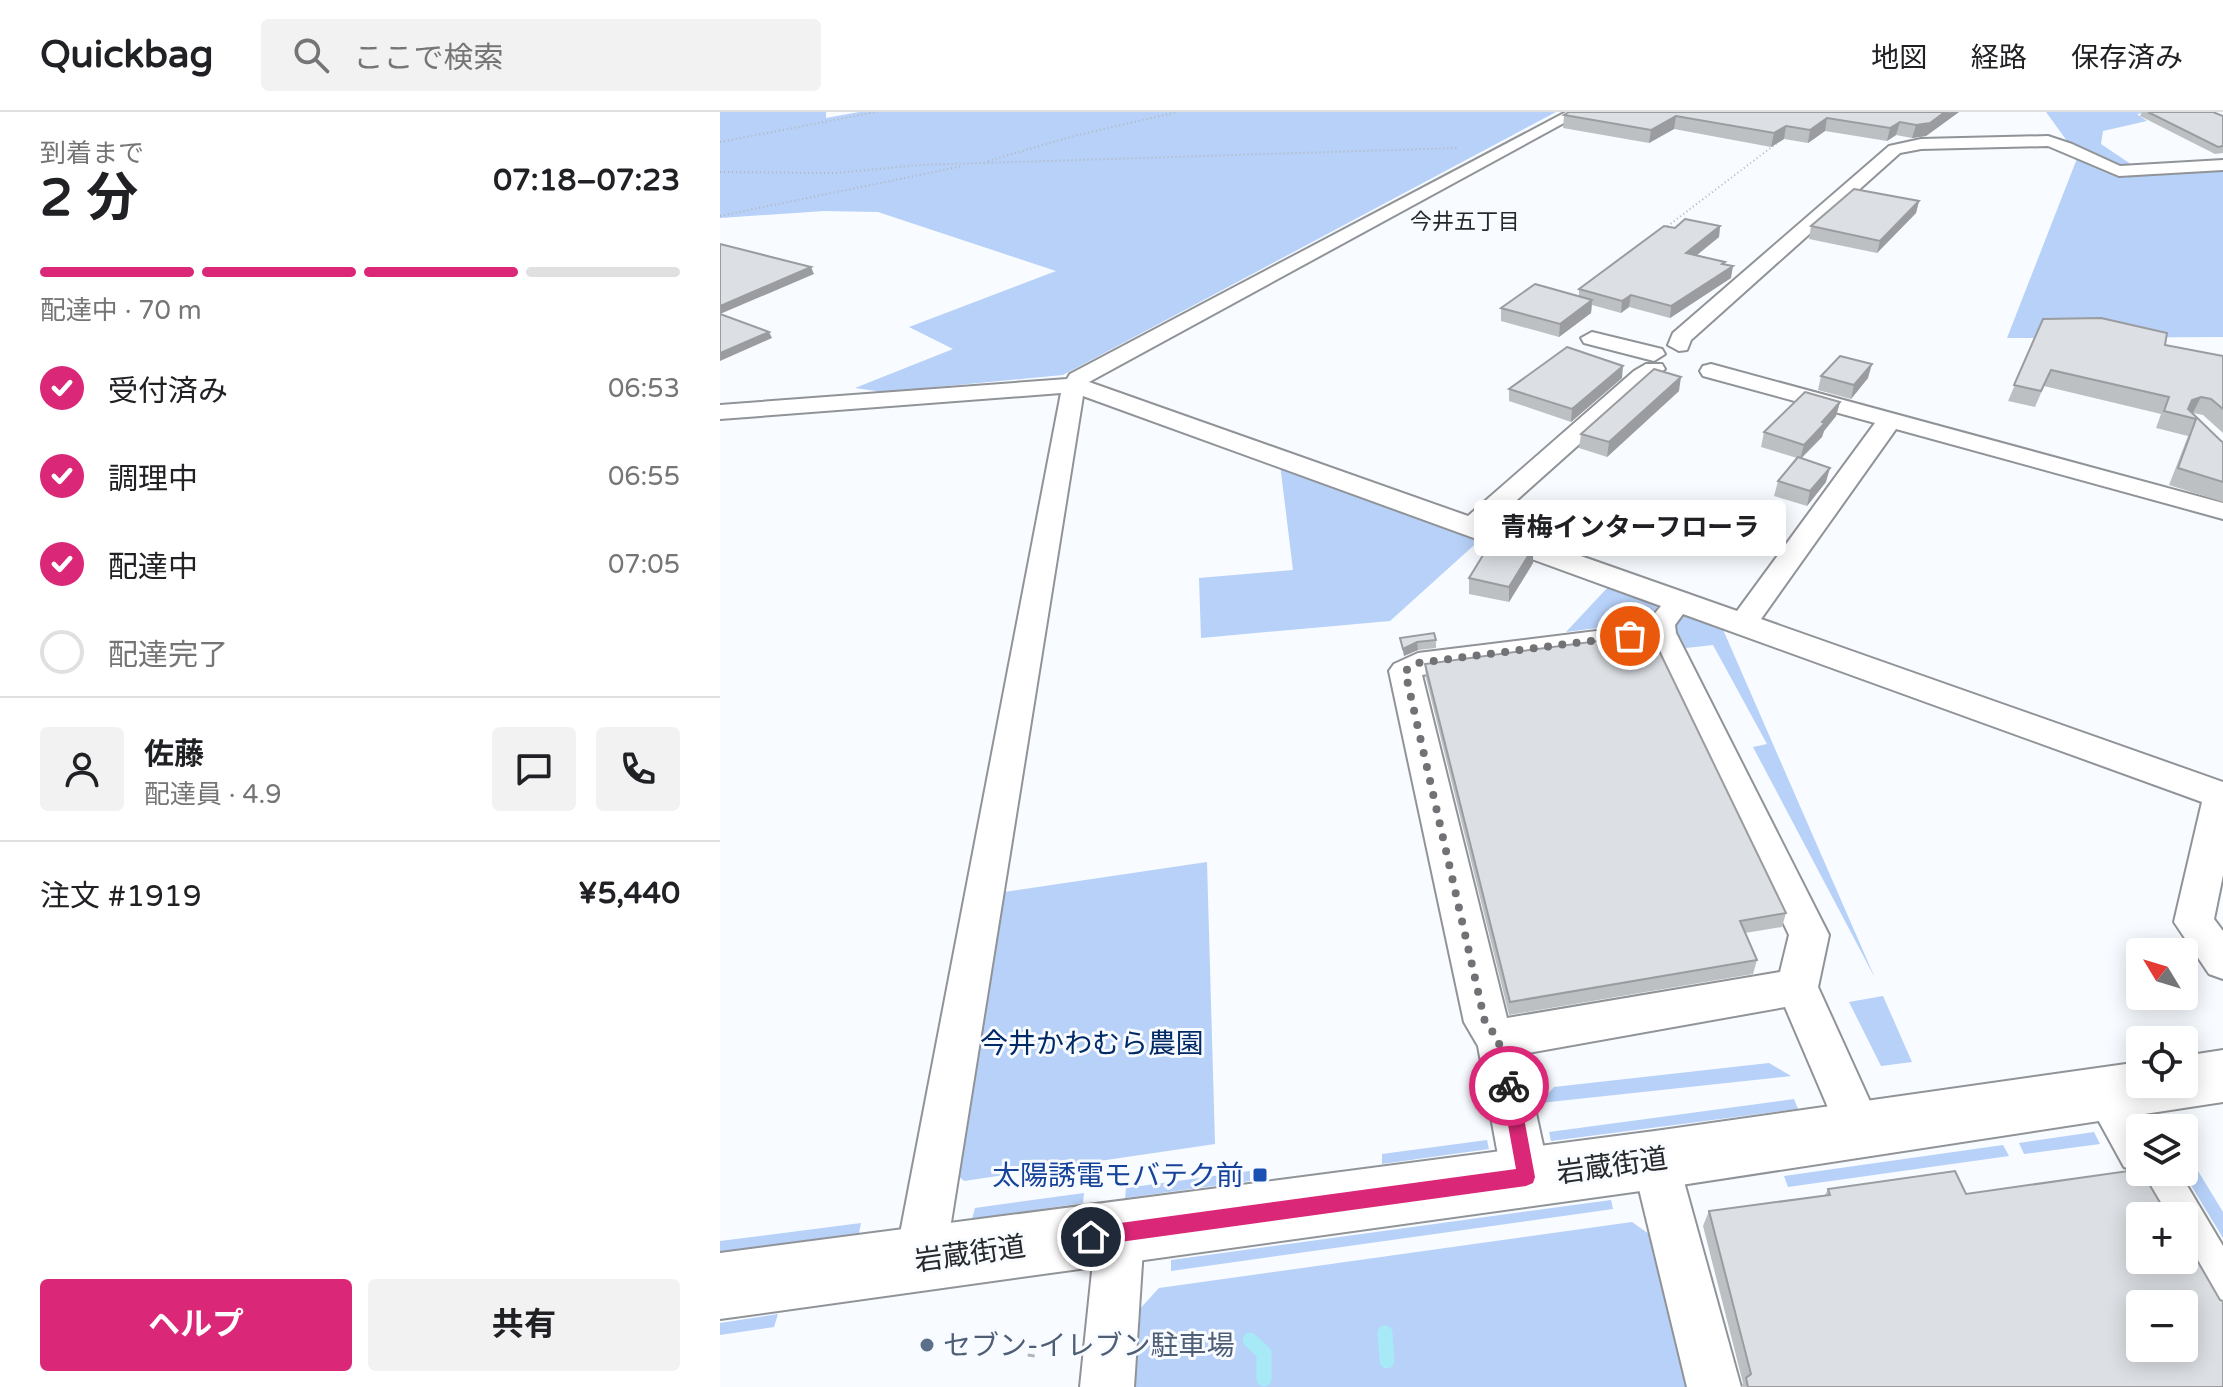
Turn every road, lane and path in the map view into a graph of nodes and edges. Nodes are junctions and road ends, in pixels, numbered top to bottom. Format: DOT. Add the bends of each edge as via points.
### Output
graph roads {
  1 [pos="876,112"];
  2 [pos="1177,112"];
  3 [pos="1577,112"];
  4 [pos="1774,136"];
  5 [pos="720,142"];
  6 [pos="1501,154"];
  7 [pos="979,163"];
  8 [pos="2223,165"];
  9 [pos="720,172"];
  10 [pos="720,216"];
  11 [pos="1659,232"];
  12 [pos="1592,338"];
  13 [pos="1679,345"];
  14 [pos="1678,369"];
  15 [pos="1075,385"];
  16 [pos="720,412"];
  17 [pos="1890,420"];
  18 [pos="2223,511"];
  19 [pos="1472,526"];
  20 [pos="1679,601"];
  21 [pos="1743,623"];
  22 [pos="1661,633"];
  23 [pos="2222,796"];
  24 [pos="2223,962"];
  25 [pos="1797,987"];
  26 [pos="1498,1039"];
  27 [pos="2223,1076"];
  28 [pos="2198,1080"];
  29 [pos="2126,1091"];
  30 [pos="2106,1094"];
  31 [pos="2126,1128"];
  32 [pos="1860,1130"];
  33 [pos="1655,1160"];
  34 [pos="1526,1177"];
  35 [pos="1120,1233"];
  36 [pos="2198,1251"];
  37 [pos="920,1260"];
  38 [pos="720,1286"];
  39 [pos="2223,1294"];
  40 [pos="1033,1340"];
  41 [pos="1031,1357"];
  42 [pos="1107,1387"];
  43 [pos="1714,1387"];
  1 -- 5 [label="path"];
  2 -- 7 [label="path"];
  3 -- 6 [label="street"];
  4 -- 11 [label="path" via="1784,137"];
  6 -- 7 [label="path" via="1459,148"];
  6 -- 15 [label="street"];
  7 -- 9 [label="path" via="836,173"];
  7 -- 10 [label="path"];
  8 -- 13 [label="street" via="2119,171 2048,141 1895,149"];
  12 -- 14 [label="street"];
  13 -- 14 [label="street"];
  13 -- 14 [label="street" via="1710,360"];
  14 -- 17 [label="street"];
  14 -- 19 [label="street" via="1642,376"];
  15 -- 16 [label="street"];
  15 -- 19 [label="street"];
  15 -- 37 [label="street"];
  17 -- 18 [label="street"];
  17 -- 21 [label="street"];
  19 -- 20 [label="street"];
  20 -- 21 [label="street"];
  20 -- 22 [label="street" via="1660,624"];
  21 -- 23 [label="street"];
  22 -- 25 [label="street" via="1809,935"];
  22 -- 26 [label="street" via="1418,663 1405,671 1485,1022"];
  23 -- 24 [label="street" via="2194,922"];
  25 -- 26 [label="street"];
  25 -- 32 [label="street"];
  26 -- 34 [label="street"];
  27 -- 28 [label="main road"];
  29 -- 30 [label="main road, 岩蔵街道"];
  30 -- 31 [label="street"];
  30 -- 32 [label="main road, 岩蔵街道"];
  32 -- 33 [label="main road, 岩蔵街道"];
  33 -- 34 [label="main road, 岩蔵街道"];
  33 -- 43 [label="street"];
  34 -- 35 [label="main road, 岩蔵街道"];
  35 -- 37 [label="main road, 岩蔵街道"];
  35 -- 42 [label="street"];
  36 -- 39 [label="street"];
  37 -- 38 [label="main road, 岩蔵街道"];
  40 -- 41 [label="path"];
}
